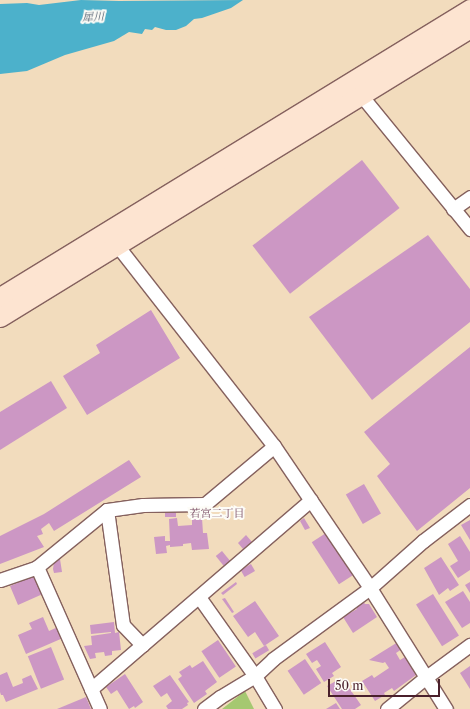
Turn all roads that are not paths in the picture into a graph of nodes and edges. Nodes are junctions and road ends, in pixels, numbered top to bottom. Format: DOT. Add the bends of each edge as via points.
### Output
graph roads {
  1 [pos="470,9"];
  2 [pos="470,28"];
  3 [pos="356,89"];
  4 [pos="470,197"];
  5 [pos="454,209"];
  6 [pos="470,229"];
  7 [pos="112,239"];
  8 [pos="0,297"];
  9 [pos="0,316"];
  10 [pos="274,446"];
  11 [pos="311,500"];
  12 [pos="470,505"];
  13 [pos="107,510"];
  14 [pos="37,567"];
  15 [pos="0,580"];
  16 [pos="370,588"];
  17 [pos="199,596"];
  18 [pos="142,645"];
  19 [pos="470,645"];
  20 [pos="255,676"];
  21 [pos="425,678"];
  22 [pos="90,689"];
  23 [pos="100,709"];
  24 [pos="204,709"];
  25 [pos="275,709"];
  26 [pos="386,709"];
  27 [pos="446,709"];
  1 -- 3 [label="street"];
  2 -- 3 [label="street"];
  3 -- 5 [label="street"];
  3 -- 7 [label="street"];
  4 -- 5 [label="street"];
  5 -- 6 [label="street"];
  7 -- 8 [label="street"];
  7 -- 9 [label="street"];
  7 -- 10 [label="street"];
  10 -- 11 [label="street"];
  10 -- 13 [label="street" via="205,504 149,505"];
  11 -- 16 [label="street"];
  11 -- 17 [label="street"];
  12 -- 16 [label="street" via="423,541"];
  13 -- 14 [label="street"];
  13 -- 18 [label="street" via="123,625"];
  14 -- 15 [label="street"];
  14 -- 22 [label="street"];
  16 -- 20 [label="street" via="273,659"];
  16 -- 21 [label="street"];
  17 -- 18 [label="street"];
  17 -- 20 [label="street"];
  18 -- 22 [label="street"];
  19 -- 21 [label="street"];
  20 -- 24 [label="street"];
  20 -- 25 [label="street"];
  21 -- 26 [label="street"];
  21 -- 27 [label="street"];
  22 -- 23 [label="street"];
}
